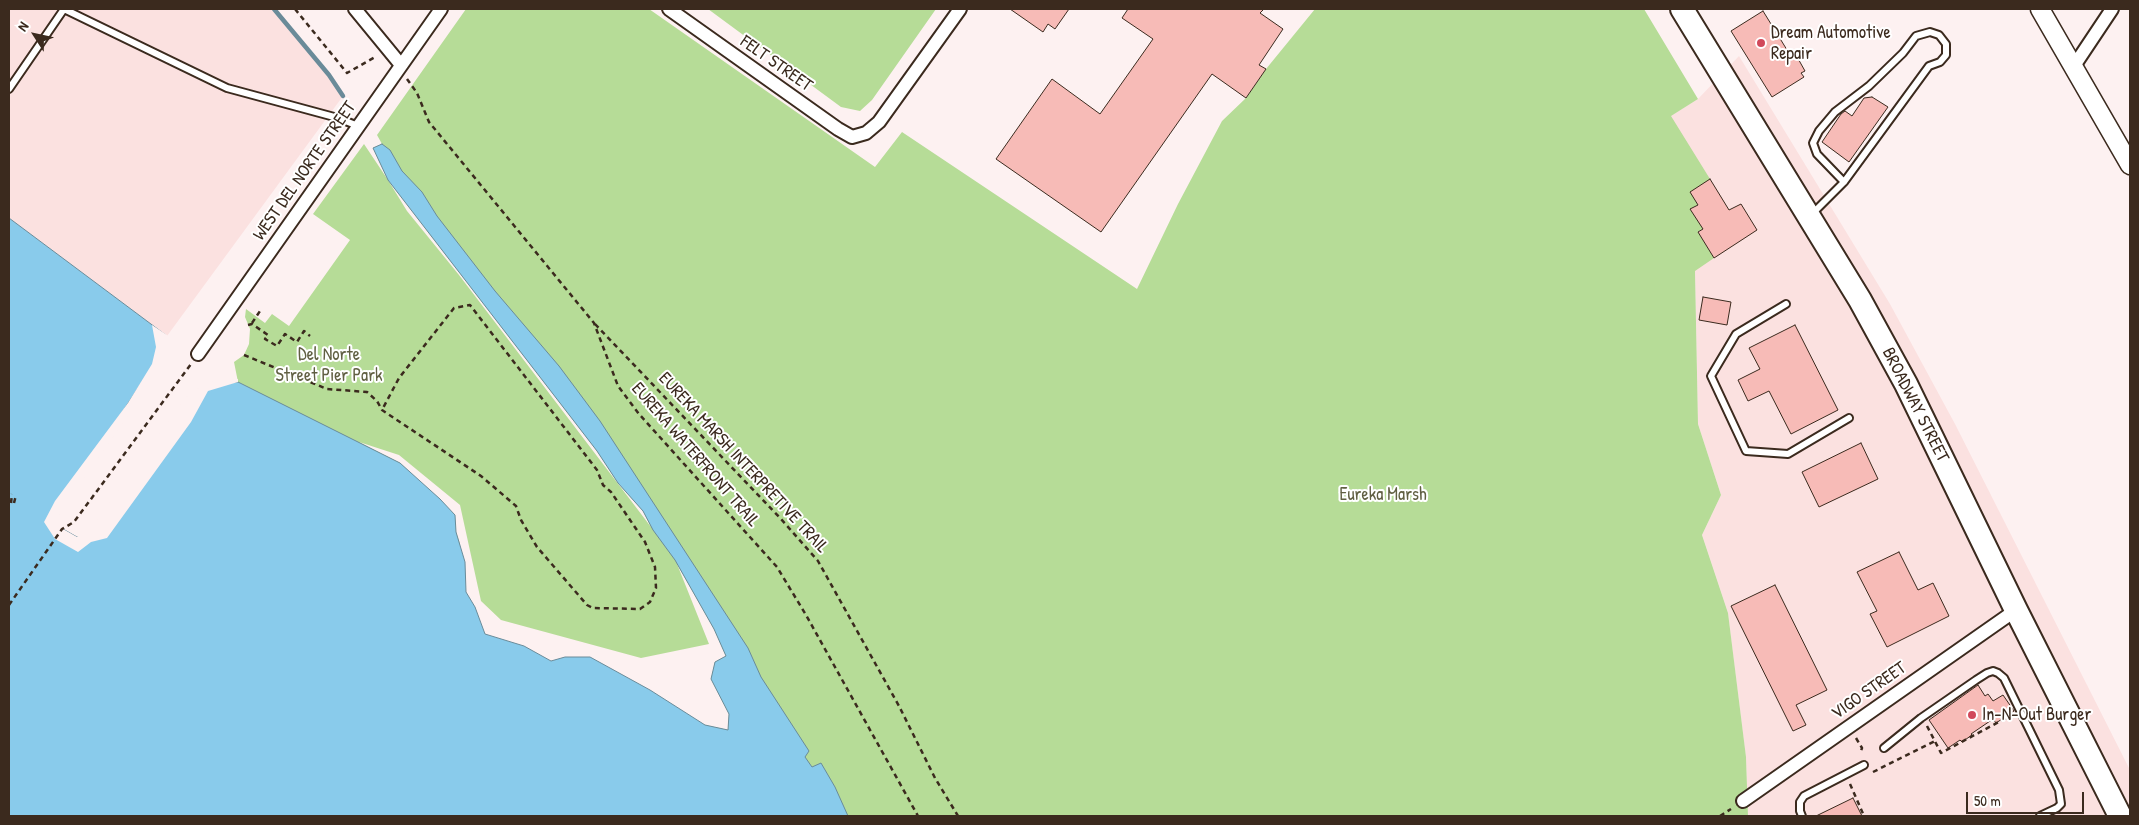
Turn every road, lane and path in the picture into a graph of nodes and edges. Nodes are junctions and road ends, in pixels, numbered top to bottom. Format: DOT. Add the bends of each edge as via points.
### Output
graph roads {
  1 [pos="64,9"];
  2 [pos="295,9"];
  3 [pos="355,9"];
  4 [pos="441,9"];
  5 [pos="669,9"];
  6 [pos="960,9"];
  7 [pos="1682,9"];
  8 [pos="2040,9"];
  9 [pos="2112,9"];
  10 [pos="2074,66"];
  11 [pos="399,69"];
  12 [pos="9,89"];
  13 [pos="358,126"];
  14 [pos="2130,165"];
  15 [pos="1844,182"];
  16 [pos="1809,217"];
  17 [pos="1786,304"];
  18 [pos="262,308"];
  19 [pos="594,322"];
  20 [pos="310,336"];
  21 [pos="198,354"];
  22 [pos="244,355"];
  23 [pos="382,410"];
  24 [pos="1849,418"];
  25 [pos="13,496"];
  26 [pos="12,502"];
  27 [pos="9,605"];
  28 [pos="2016,610"];
  29 [pos="2008,717"];
  30 [pos="1920,718"];
  31 [pos="1935,741"];
  32 [pos="1884,748"];
  33 [pos="1864,766"];
  34 [pos="1869,774"];
  35 [pos="1856,780"];
  36 [pos="1850,783"];
  37 [pos="1743,801"];
  38 [pos="918,816"];
  39 [pos="958,816"];
  40 [pos="1802,816"];
  41 [pos="2040,816"];
  42 [pos="2120,816"];
  1 -- 12 [label="lane"];
  1 -- 13 [label="lane" via="226,88"];
  2 -- 11 [label="path, EUREKA WATERFRONT TRAIL" via="348,73 378,56"];
  3 -- 11 [label="street"];
  4 -- 11 [label="street, WEST DEL NORTE STREET"];
  5 -- 6 [label="street, FELT STREET" via="852,137 866,133 884,115"];
  7 -- 16 [label="highway, BROADWAY STREET"];
  8 -- 10 [label="street"];
  9 -- 10 [label="street"];
  10 -- 14 [label="street"];
  11 -- 13 [label="street, WEST DEL NORTE STREET"];
  11 -- 19 [label="path, EUREKA WATERFRONT TRAIL" via="414,88 429,122"];
  13 -- 21 [label="street, WEST DEL NORTE STREET"];
  15 -- 15 [label="lane" via="1929,66 1940,62 1946,55 1946,44 1939,35 1930,32 1916,36 1903,53 1869,86 1835,112 1819,131 1814,143 1818,154"];
  15 -- 16 [label="lane"];
  16 -- 28 [label="highway, BROADWAY STREET" via="1906,384"];
  17 -- 24 [label="lane" via="1736,334 1711,376 1746,451 1788,454"];
  18 -- 20 [label="path" via="250,324 268,335 265,339 277,346 285,334 297,342 304,331"];
  19 -- 38 [label="path, EUREKA WATERFRONT TRAIL" via="618,386 639,414 776,567"];
  19 -- 39 [label="path, EUREKA MARSH INTERPRETIVE TRAIL" via="818,561"];
  21 -- 27 [label="path" via="74,522 62,529"];
  22 -- 23 [label="path" via="328,389 367,392"];
  23 -- 23 [label="path" via="481,476 516,506 537,547 587,605 593,608 640,609 650,602 656,588 655,567 645,542 603,484 597,470 470,305 454,308 399,378"];
  25 -- 26 [label="path"];
  28 -- 37 [label="street, VIGO STREET"];
  28 -- 42 [label="highway, BROADWAY STREET"];
  29 -- 31 [label="path" via="1941,753"];
  30 -- 31 [label="path"];
  30 -- 32 [label="lane"];
  30 -- 41 [label="lane" via="1987,673 1998,673 2004,678 2060,790 2061,804"];
  31 -- 34 [label="path"];
  33 -- 40 [label="lane" via="1804,796 1800,802"];
  35 -- 36 [label="path"];
}
